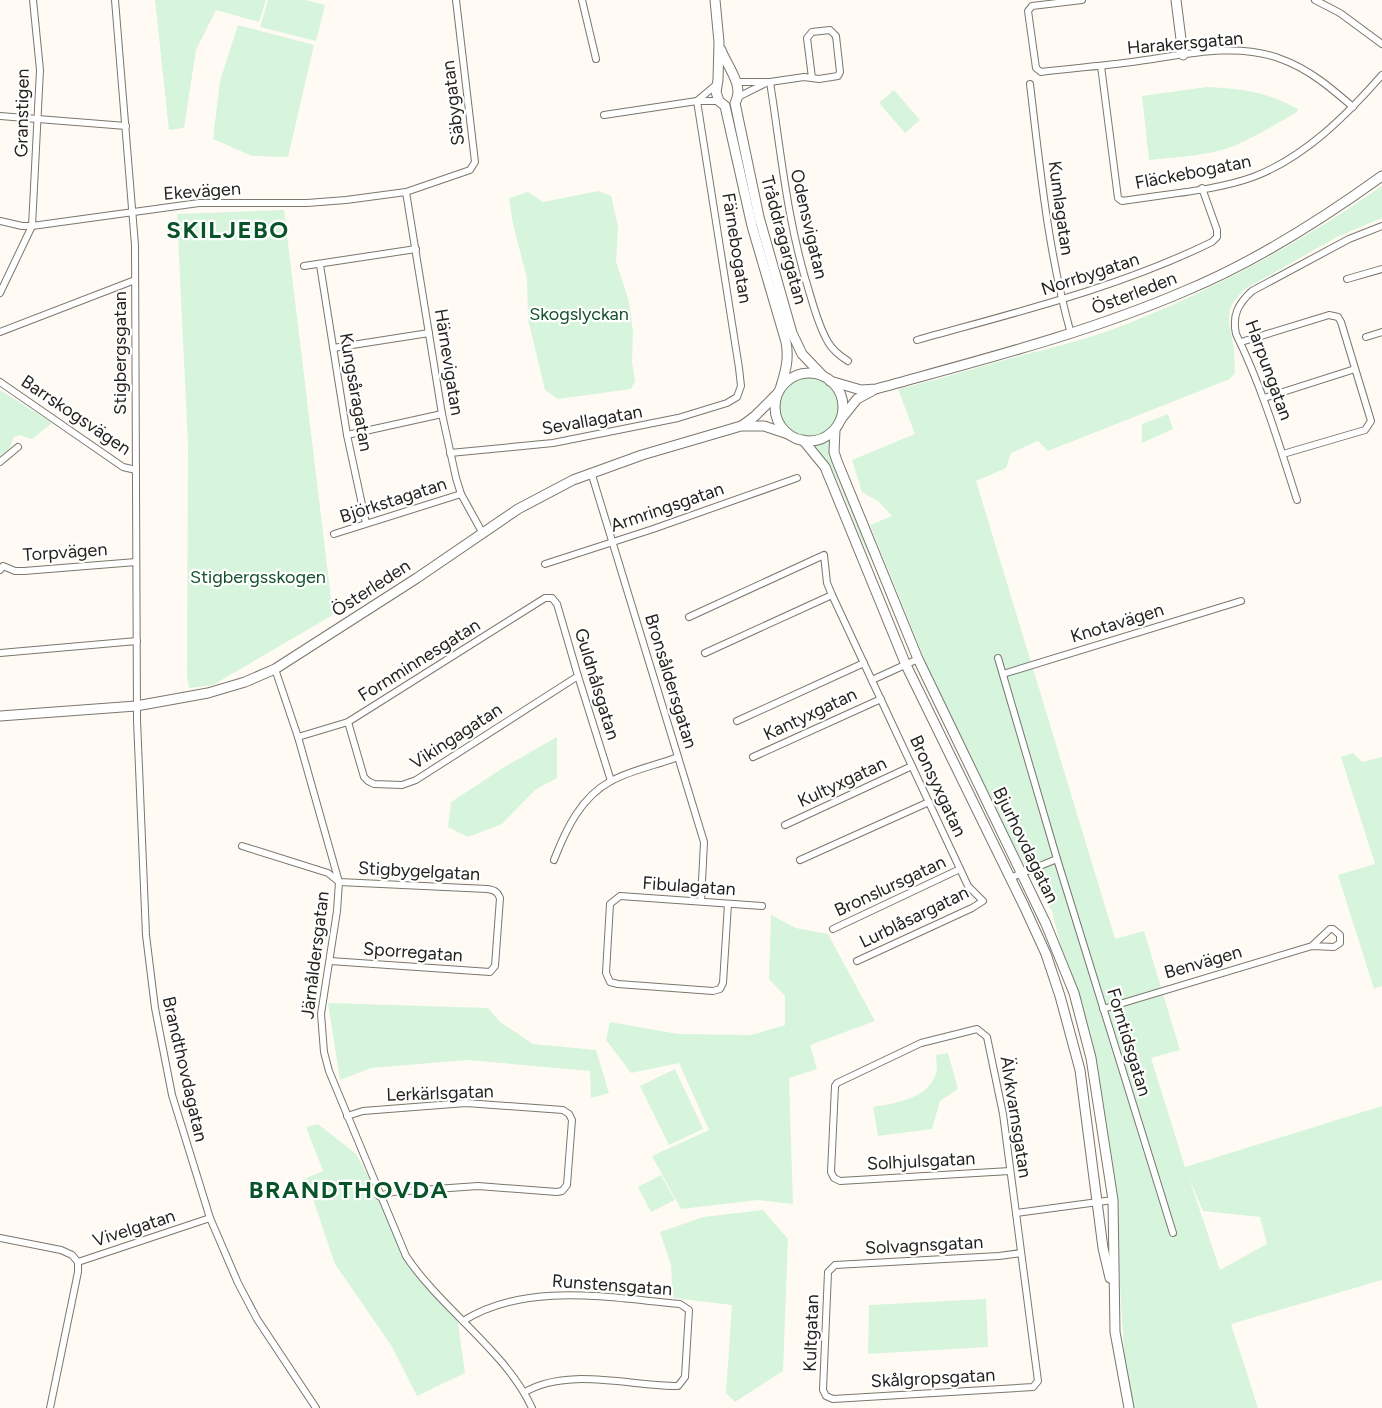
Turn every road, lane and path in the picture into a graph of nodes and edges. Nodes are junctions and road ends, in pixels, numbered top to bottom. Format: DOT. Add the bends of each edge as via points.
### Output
graph roads {
  1 [pos="33,0"];
  2 [pos="115,0"];
  3 [pos="456,0"];
  4 [pos="582,0"];
  5 [pos="715,0"];
  6 [pos="1082,0"];
  7 [pos="1176,0"];
  8 [pos="1315,0"];
  9 [pos="719,42"];
  10 [pos="1382,44"];
  11 [pos="1183,55"];
  12 [pos="596,59"];
  13 [pos="1101,66"];
  14 [pos="1382,75"];
  15 [pos="812,78"];
  16 [pos="735,81"];
  17 [pos="718,82"];
  18 [pos="770,82"];
  19 [pos="1030,84"];
  20 [pos="697,101"];
  21 [pos="729,102"];
  22 [pos="1353,107"];
  23 [pos="604,115"];
  24 [pos="0,116"];
  25 [pos="38,120"];
  26 [pos="126,126"];
  27 [pos="1382,176"];
  28 [pos="1202,188"];
  29 [pos="406,192"];
  30 [pos="134,212"];
  31 [pos="0,221"];
  32 [pos="32,226"];
  33 [pos="1382,226"];
  34 [pos="416,249"];
  35 [pos="320,265"];
  36 [pos="304,266"];
  37 [pos="1382,269"];
  38 [pos="1347,279"];
  39 [pos="135,280"];
  40 [pos="0,293"];
  41 [pos="1062,300"];
  42 [pos="0,332"];
  43 [pos="1382,332"];
  44 [pos="429,333"];
  45 [pos="1071,334"];
  46 [pos="1366,337"];
  47 [pos="917,340"];
  48 [pos="1240,342"];
  49 [pos="333,348"];
  50 [pos="848,362"];
  51 [pos="1355,369"];
  52 [pos="827,378"];
  53 [pos="0,382"];
  54 [pos="876,389"];
  55 [pos="779,390"];
  56 [pos="735,398"];
  57 [pos="1264,398"];
  58 [pos="442,414"];
  59 [pos="741,426"];
  60 [pos="837,426"];
  61 [pos="788,434"];
  62 [pos="347,435"];
  63 [pos="802,440"];
  64 [pos="18,447"];
  65 [pos="450,453"];
  66 [pos="1283,454"];
  67 [pos="0,462"];
  68 [pos="136,470"];
  69 [pos="591,472"];
  70 [pos="797,478"];
  71 [pos="460,494"];
  72 [pos="1296,500"];
  73 [pos="366,524"];
  74 [pos="482,532"];
  75 [pos="334,534"];
  76 [pos="613,541"];
  77 [pos="1,558"];
  78 [pos="136,562"];
  79 [pos="545,564"];
  80 [pos="2,568"];
  81 [pos="889,591"];
  82 [pos="832,595"];
  83 [pos="877,596"];
  84 [pos="551,598"];
  85 [pos="1241,600"];
  86 [pos="689,617"];
  87 [pos="137,641"];
  88 [pos="0,653"];
  89 [pos="705,653"];
  90 [pos="998,658"];
  91 [pos="918,659"];
  92 [pos="864,663"];
  93 [pos="906,665"];
  94 [pos="275,669"];
  95 [pos="1003,674"];
  96 [pos="578,676"];
  97 [pos="872,680"];
  98 [pos="880,699"];
  99 [pos="136,706"];
  100 [pos="0,716"];
  101 [pos="737,721"];
  102 [pos="348,722"];
  103 [pos="298,738"];
  104 [pos="753,757"];
  105 [pos="678,758"];
  106 [pos="912,766"];
  107 [pos="611,781"];
  108 [pos="929,802"];
  109 [pos="785,825"];
  110 [pos="242,846"];
  111 [pos="1057,859"];
  112 [pos="554,860"];
  113 [pos="800,860"];
  114 [pos="960,869"];
  115 [pos="1022,873"];
  116 [pos="1010,878"];
  117 [pos="339,882"];
  118 [pos="700,901"];
  119 [pos="982,901"];
  120 [pos="728,904"];
  121 [pos="762,906"];
  122 [pos="833,929"];
  123 [pos="1312,946"];
  124 [pos="330,961"];
  125 [pos="857,961"];
  126 [pos="492,969"];
  127 [pos="1103,1009"];
  128 [pos="347,1116"];
  129 [pos="1010,1171"];
  130 [pos="834,1178"];
  131 [pos="380,1196"];
  132 [pos="1113,1200"];
  133 [pos="1098,1202"];
  134 [pos="1016,1213"];
  135 [pos="210,1218"];
  136 [pos="1173,1233"];
  137 [pos="0,1238"];
  138 [pos="1021,1253"];
  139 [pos="78,1262"];
  140 [pos="831,1269"];
  141 [pos="1114,1295"];
  142 [pos="463,1321"];
  143 [pos="1037,1384"];
  144 [pos="525,1392"];
  145 [pos="829,1397"];
  146 [pos="50,1408"];
  147 [pos="316,1408"];
  148 [pos="532,1408"];
  149 [pos="1129,1408"];
  1 -- 25 [label="street, Granstigen" via="40,70"];
  2 -- 26 [label="street, Stigbergsgatan"];
  3 -- 29 [label="street, Säbygatan" via="475,162 470,170"];
  4 -- 12 [label="street"];
  5 -- 9 [label="main road, Tråddragargatan"];
  6 -- 13 [label="street, Harakersgatan" via="1029,9 1036,68 1041,72"];
  7 -- 11 [label="main road"];
  8 -- 10 [label="street"];
  9 -- 16 [label="main road, Tråddragargatan"];
  9 -- 17 [label="main road, Tråddragargatan"];
  11 -- 13 [label="street, Harakersgatan"];
  11 -- 22 [label="street, Harakersgatan" via="1239,51 1280,58 1314,75"];
  13 -- 28 [label="street, Fläckebogatan" via="1118,198 1122,201"];
  14 -- 22 [label="street, Fläckebogatan"];
  15 -- 15 [label="street" via="838,76 840,72 836,36 830,30 812,32 807,38"];
  15 -- 18 [label="street"];
  16 -- 17 [label="main road" via="724,76"];
  16 -- 18 [label="street"];
  16 -- 21 [label="main road, Tråddragargatan"];
  17 -- 20 [label="street"];
  17 -- 21 [label="main road, Tråddragargatan" via="716,93"];
  18 -- 21 [label="street"];
  18 -- 50 [label="street, Odensvigatan" via="787,204 805,279 828,344"];
  19 -- 41 [label="street, Kumlagatan" via="1046,214"];
  20 -- 21 [label="street"];
  20 -- 23 [label="street"];
  20 -- 56 [label="street, Färnebogatan" via="740,368 741,386"];
  21 -- 52 [label="main road, Tråddragargatan" via="792,333 802,354"];
  21 -- 55 [label="main road, Tråddragargatan" via="752,226 786,342 787,369"];
  22 -- 28 [label="street, Fläckebogatan" via="1283,162 1253,177"];
  24 -- 25 [label="street"];
  25 -- 26 [label="street"];
  25 -- 32 [label="street, Granstigen"];
  26 -- 30 [label="street, Stigbergsgatan"];
  27 -- 45 [label="main road, Österleden" via="1242,264 1188,290"];
  28 -- 41 [label="street, Norrbygatan" via="1217,231 1212,242 1127,279"];
  29 -- 30 [label="street, Ekevägen" via="307,203 199,203"];
  29 -- 34 [label="street, Härnevigatan"];
  30 -- 32 [label="street, Ekevägen"];
  30 -- 39 [label="street, Stigbergsgatan"];
  31 -- 32 [label="street, Ekevägen"];
  32 -- 40 [label="street"];
  33 -- 48 [label="street, Harpungatan" via="1349,239 1252,291 1235,313"];
  34 -- 35 [label="street"];
  34 -- 44 [label="street, Härnevigatan"];
  35 -- 36 [label="street"];
  35 -- 49 [label="street, Kungsåragatan"];
  37 -- 38 [label="street"];
  39 -- 42 [label="street"];
  39 -- 68 [label="street, Stigbergsgatan"];
  41 -- 45 [label="street, Kumlagatan"];
  41 -- 47 [label="street, Norrbygatan"];
  43 -- 46 [label="street"];
  44 -- 49 [label="street"];
  44 -- 58 [label="street, Härnevigatan"];
  45 -- 54 [label="main road, Österleden"];
  48 -- 51 [label="street" via="1329,315 1338,317"];
  48 -- 57 [label="street, Harpungatan"];
  49 -- 62 [label="street, Kungsåragatan"];
  51 -- 57 [label="street"];
  51 -- 66 [label="street" via="1371,422 1369,427"];
  52 -- 54 [label="main road, Österleden" via="861,390"];
  52 -- 55 [label="main road" via="797,374"];
  52 -- 60 [label="main road" via="841,395 842,413"];
  53 -- 68 [label="street, Barrskogsvägen" via="123,467"];
  54 -- 60 [label="main road, Österleden" via="857,399"];
  55 -- 59 [label="main road, Österleden"];
  55 -- 61 [label="main road" via="776,411"];
  56 -- 65 [label="street, Sevallagatan" via="678,418 597,436"];
  57 -- 66 [label="street, Harpungatan"];
  58 -- 62 [label="street"];
  58 -- 65 [label="street, Härnevigatan"];
  59 -- 61 [label="main road, Österleden" via="764,426"];
  59 -- 69 [label="main road, Österleden"];
  60 -- 63 [label="main road" via="822,439"];
  60 -- 81 [label="main road, Bjurhovdagatan" via="834,452"];
  61 -- 63 [label="main road"];
  62 -- 73 [label="street, Kungsåragatan"];
  63 -- 83 [label="main road, Bjurhovdagatan" via="825,467"];
  64 -- 67 [label="street"];
  65 -- 71 [label="street, Härnevigatan"];
  66 -- 72 [label="street, Harpungatan"];
  68 -- 78 [label="street, Stigbergsgatan"];
  69 -- 74 [label="main road, Österleden"];
  69 -- 76 [label="street, Bronsåldersgatan"];
  70 -- 76 [label="street, Armringsgatan"];
  71 -- 73 [label="street, Björkstagatan"];
  71 -- 74 [label="street, Härnevigatan"];
  73 -- 75 [label="street, Björkstagatan"];
  74 -- 94 [label="main road, Österleden"];
  76 -- 79 [label="street, Armringsgatan"];
  76 -- 105 [label="street, Bronsåldersgatan"];
  77 -- 80 [label="street"];
  78 -- 80 [label="street, Torpvägen" via="24,571"];
  78 -- 87 [label="street, Stigbergsgatan"];
  81 -- 83 [label="main road"];
  81 -- 91 [label="main road, Bjurhovdagatan"];
  82 -- 86 [label="street, Bronsyxgatan" via="824,555"];
  82 -- 89 [label="street"];
  82 -- 92 [label="street, Bronsyxgatan"];
  83 -- 93 [label="main road, Bjurhovdagatan"];
  84 -- 96 [label="street, Guldnålsgatan" via="557,604"];
  84 -- 102 [label="street, Fornminnesgatan" via="545,598"];
  85 -- 95 [label="street, Knotavägen"];
  87 -- 88 [label="street"];
  87 -- 99 [label="street, Stigbergsgatan"];
  90 -- 95 [label="street, Forntidsgatan"];
  91 -- 93 [label="street"];
  91 -- 115 [label="main road, Bjurhovdagatan"];
  92 -- 97 [label="street, Bronsyxgatan"];
  92 -- 101 [label="street"];
  93 -- 97 [label="street"];
  93 -- 116 [label="main road, Bjurhovdagatan"];
  94 -- 99 [label="main road, Österleden" via="207,693"];
  94 -- 103 [label="street, Järnåldersgatan"];
  95 -- 111 [label="street, Forntidsgatan"];
  96 -- 102 [label="street, Vikingagatan" via="416,780 402,785 374,784 364,777"];
  96 -- 107 [label="street, Guldnålsgatan"];
  97 -- 98 [label="street, Bronsyxgatan"];
  98 -- 104 [label="street, Kantyxgatan"];
  98 -- 106 [label="street, Bronsyxgatan"];
  99 -- 100 [label="main road, Österleden"];
  99 -- 135 [label="street, Brandthovdagatan" via="146,935 156,1017 172,1095"];
  102 -- 103 [label="street, Fornminnesgatan"];
  103 -- 117 [label="street, Järnåldersgatan"];
  105 -- 107 [label="street"];
  105 -- 118 [label="street, Bronsåldersgatan" via="704,842"];
  106 -- 108 [label="street, Bronsyxgatan"];
  106 -- 109 [label="street, Kultyxgatan"];
  107 -- 112 [label="street" via="576,813"];
  108 -- 113 [label="street"];
  108 -- 114 [label="street, Bronsyxgatan"];
  110 -- 117 [label="street" via="328,873"];
  111 -- 115 [label="street"];
  111 -- 127 [label="street, Forntidsgatan"];
  114 -- 119 [label="street, Bronsyxgatan" via="968,886"];
  114 -- 122 [label="street, Bronslursgatan"];
  115 -- 116 [label="street"];
  115 -- 132 [label="main road, Bjurhovdagatan" via="1061,957 1084,1031"];
  116 -- 133 [label="main road, Bjurhovdagatan" via="1046,954 1066,1014 1076,1052"];
  117 -- 124 [label="street, Järnåldersgatan"];
  117 -- 126 [label="street, Stigbygelgatan" via="496,891 500,898"];
  118 -- 120 [label="street, Fibulagatan"];
  118 -- 120 [label="street, Fibulagatan" via="615,898 610,904 606,972 611,982 718,990 723,983"];
  119 -- 125 [label="street, Lurblåsargatan"];
  120 -- 121 [label="street, Fibulagatan"];
  123 -- 127 [label="street, Benvägen"];
  124 -- 126 [label="street, Sporregatan" via="483,972"];
  124 -- 128 [label="street, Järnåldersgatan" via="321,1033 328,1069"];
  127 -- 136 [label="street, Forntidsgatan"];
  128 -- 131 [label="street, Järnåldersgatan"];
  128 -- 131 [label="street, Lerkärlsgatan" via="363,1111 466,1103 562,1110 570,1115 567,1185 557,1192 478,1186"];
  129 -- 130 [label="street, Solhjulsgatan" via="840,1181"];
  129 -- 130 [label="street, Älvkvarnsgatan" via="987,1037 977,1029 921,1043 837,1083 831,1172"];
  129 -- 134 [label="street, Älvkvarnsgatan"];
  131 -- 142 [label="street, Järnåldersgatan" via="406,1256 423,1280"];
  132 -- 133 [label="street"];
  132 -- 141 [label="main road, Bjurhovdagatan"];
  133 -- 134 [label="street"];
  133 -- 141 [label="main road, Bjurhovdagatan"];
  134 -- 138 [label="street, Älvkvarnsgatan"];
  135 -- 139 [label="street, Vivelgatan"];
  135 -- 147 [label="street, Brandthovdagatan" via="258,1319"];
  137 -- 139 [label="street, Vivelgatan" via="61,1250"];
  138 -- 140 [label="street, Solvagnsgatan" via="835,1265"];
  138 -- 143 [label="street, Älvkvarnsgatan"];
  139 -- 146 [label="street"];
  140 -- 145 [label="street, Kultgatan" via="823,1390"];
  141 -- 149 [label="main road, Bjurhovdagatan" via="1115,1332"];
  142 -- 144 [label="street, Järnåldersgatan"];
  142 -- 144 [label="street, Runstensgatan" via="515,1300 544,1295 680,1304 689,1311 685,1377 678,1386 577,1379 547,1382"];
  143 -- 145 [label="street, Skålgropsgatan" via="1022,1388"];
  144 -- 148 [label="street, Järnåldersgatan"];
}
